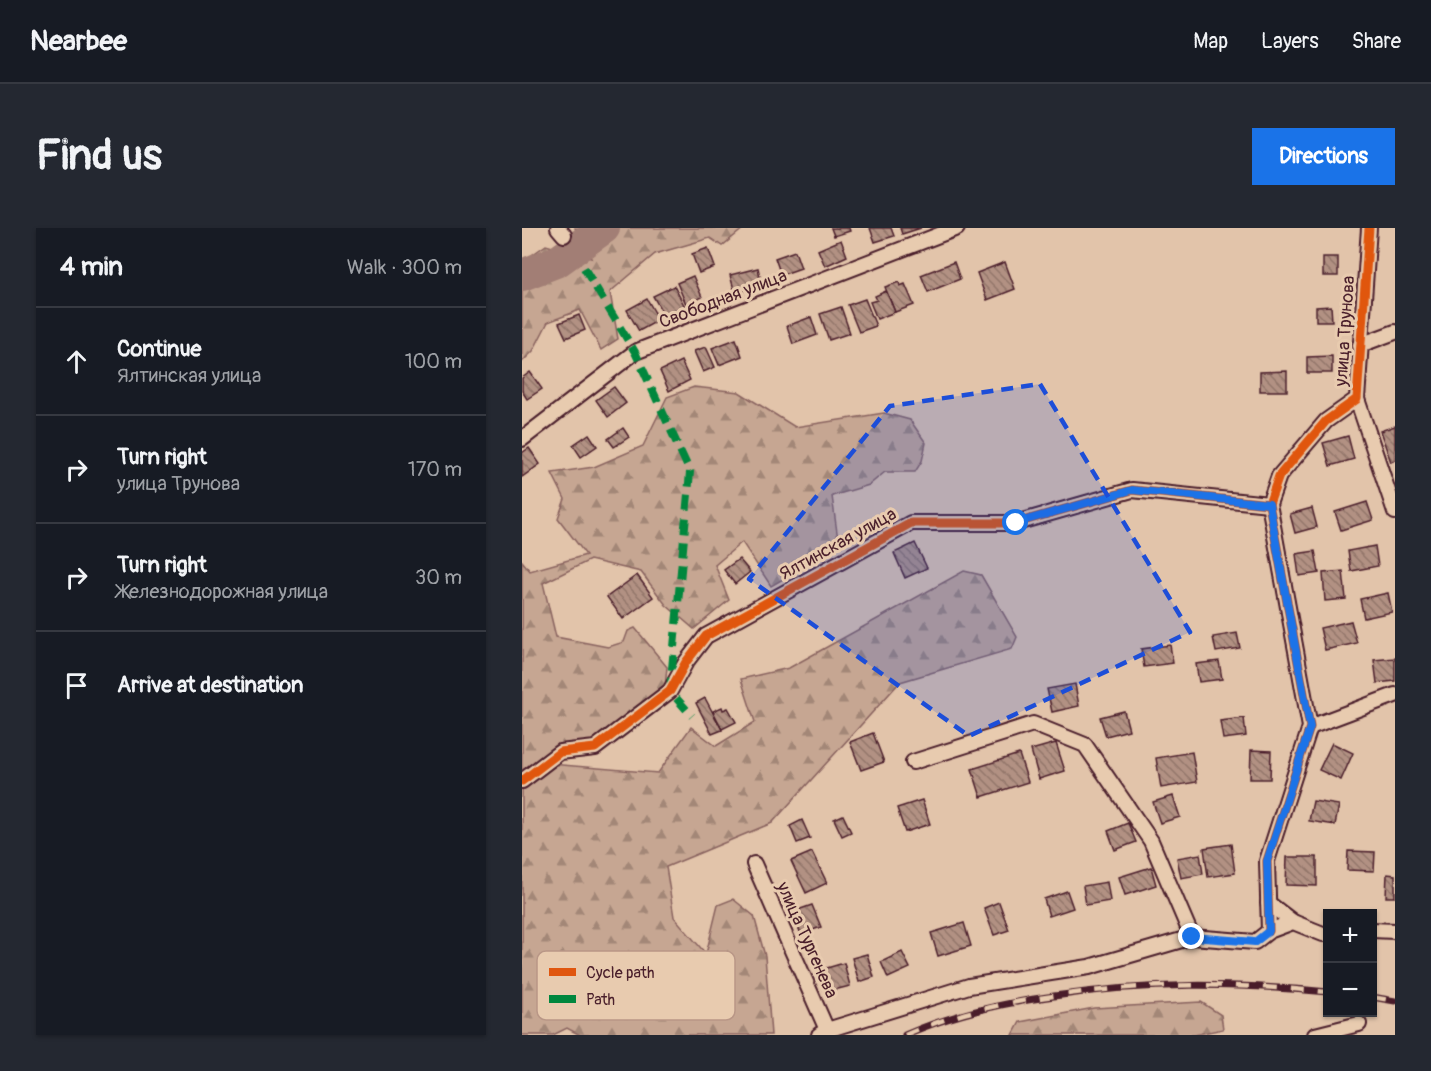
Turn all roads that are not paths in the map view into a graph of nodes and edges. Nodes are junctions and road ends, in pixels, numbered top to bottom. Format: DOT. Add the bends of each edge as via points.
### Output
graph roads {
  1 [pos="957,228"];
  2 [pos="1369,228"];
  3 [pos="1395,332"];
  4 [pos="1360,345"];
  5 [pos="1356,399"];
  6 [pos="522,439"];
  7 [pos="1269,504"];
  8 [pos="1395,512"];
  9 [pos="1395,695"];
  10 [pos="1310,727"];
  11 [pos="913,762"];
  12 [pos="522,781"];
  13 [pos="754,864"];
  14 [pos="1268,903"];
  15 [pos="1293,922"];
  16 [pos="1377,930"];
  17 [pos="1269,931"];
  18 [pos="1395,931"];
  19 [pos="1323,934"];
  20 [pos="1192,937"];
  21 [pos="1359,1023"];
  22 [pos="823,1033"];
  23 [pos="1316,1035"];
  1 -- 6 [label="street, Свободная улица" via="635,352"];
  2 -- 4 [label="street, улица Трунова"];
  3 -- 4 [label="street"];
  4 -- 5 [label="street, улица Трунова"];
  5 -- 7 [label="street, улица Трунова" via="1326,420 1279,476"];
  5 -- 8 [label="street"];
  7 -- 10 [label="street"];
  7 -- 12 [label="street, Ялтинская улица" via="1132,490 1016,523 911,523 706,636 670,691 595,748 560,752"];
  9 -- 10 [label="street"];
  10 -- 14 [label="street" via="1267,861"];
  11 -- 20 [label="street" via="1033,724 1085,745 1151,841"];
  13 -- 22 [label="street, улица Тургенева"];
  14 -- 15 [label="street"];
  14 -- 17 [label="street"];
  15 -- 17 [label="street"];
  15 -- 19 [label="street"];
  16 -- 18 [label="street"];
  17 -- 20 [label="street" via="1255,942"];
  20 -- 22 [label="street" via="1089,967 969,986"];
  21 -- 23 [label="street"];
}
